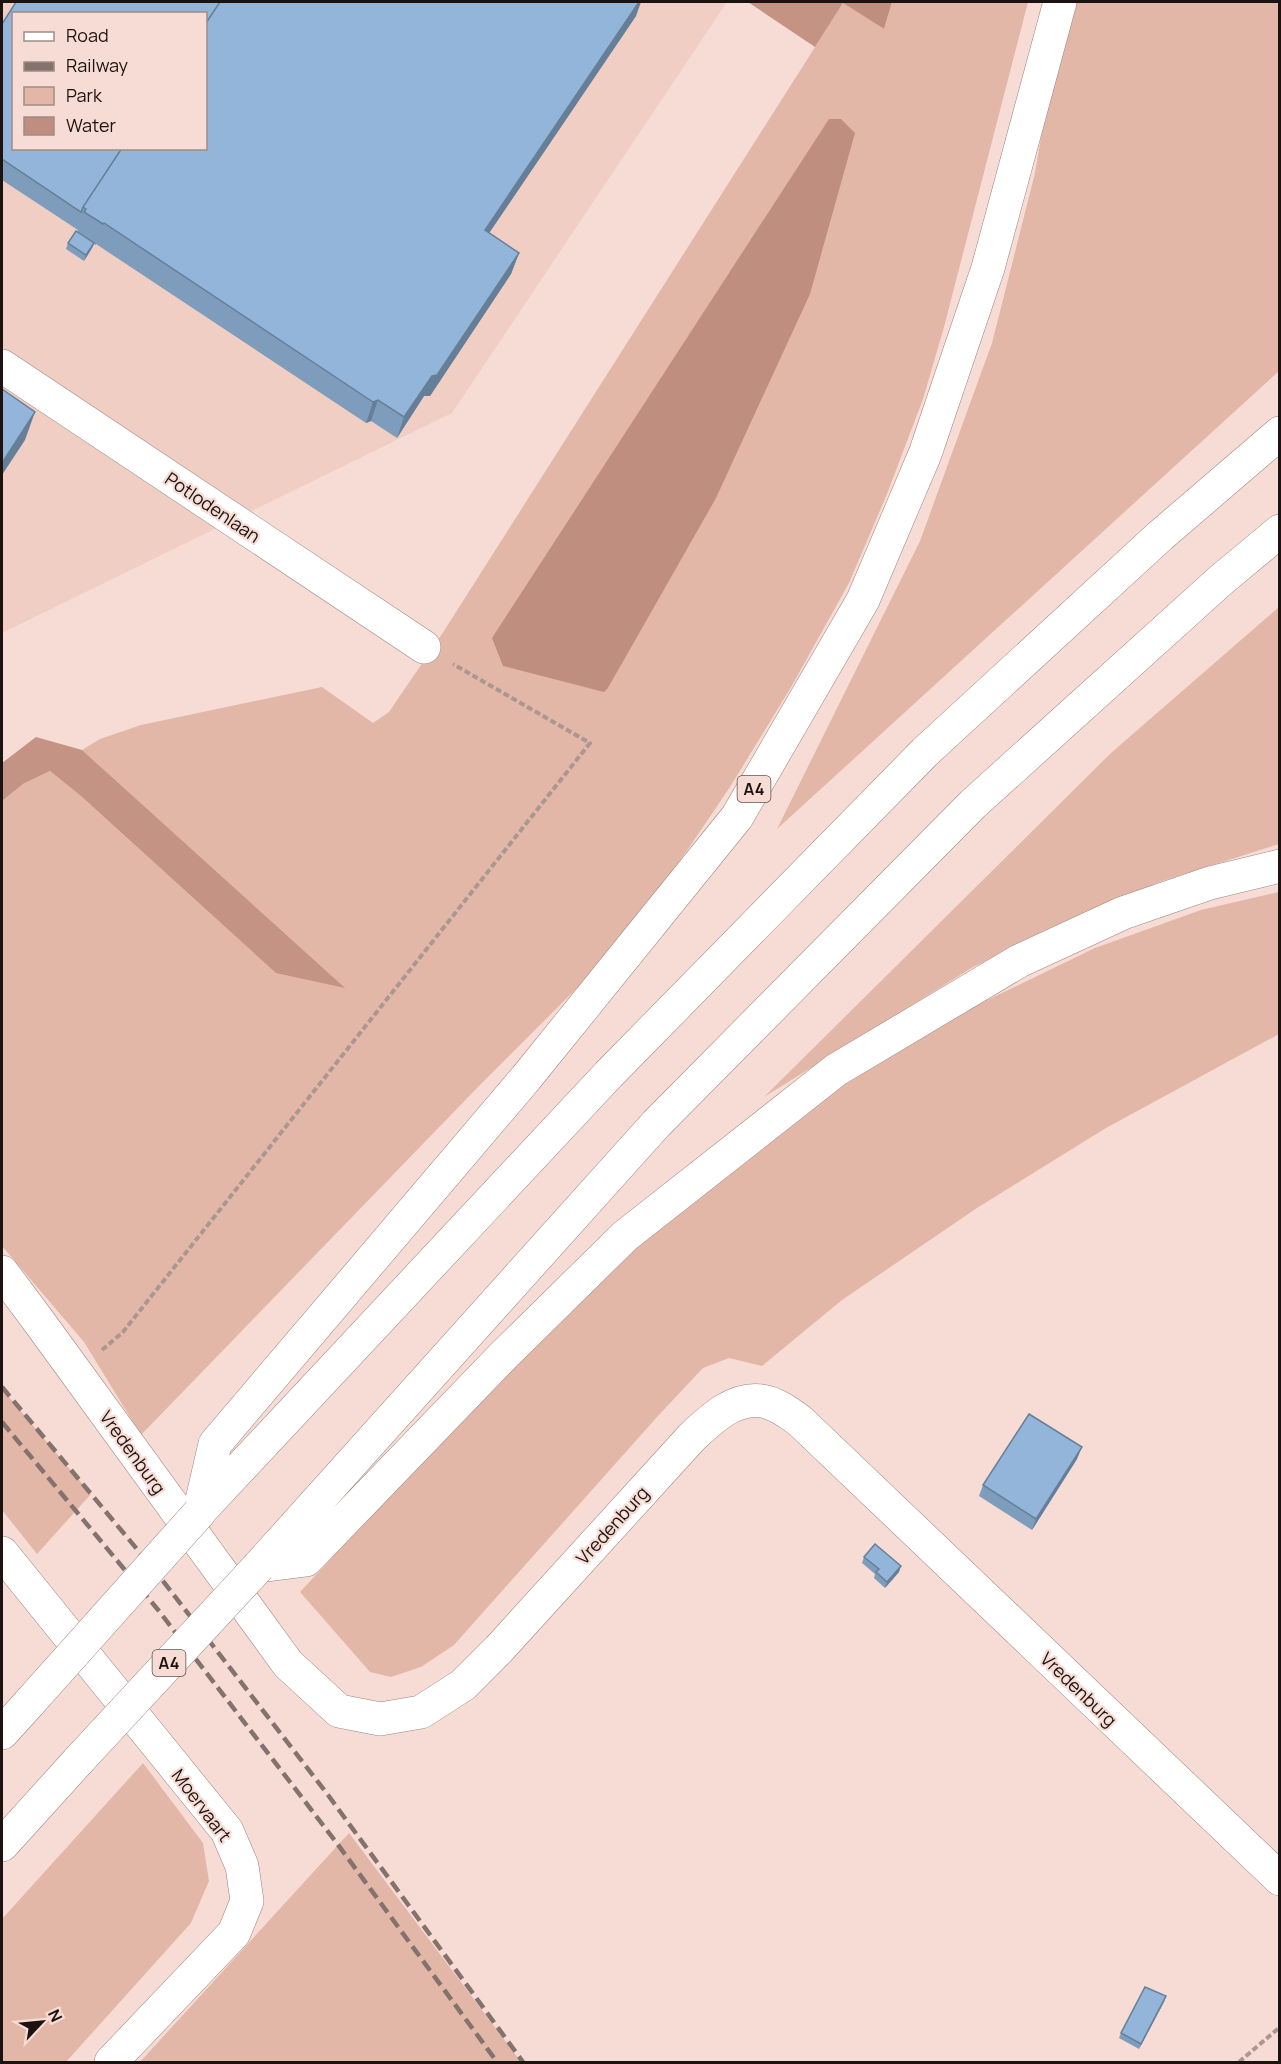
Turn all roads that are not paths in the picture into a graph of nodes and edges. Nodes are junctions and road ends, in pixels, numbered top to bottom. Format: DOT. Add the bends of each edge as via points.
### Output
graph roads {
  1 [pos="1060,2"];
  2 [pos="2,366"];
  3 [pos="1280,433"];
  4 [pos="1280,531"];
  5 [pos="424,647"];
  6 [pos="1280,866"];
  7 [pos="2,1272"];
  8 [pos="199,1513"];
  9 [pos="2,1553"];
  10 [pos="259,1566"];
  11 [pos="2,1733"];
  12 [pos="2,1845"];
  13 [pos="1280,1879"];
  14 [pos="111,2062"];
  1 -- 8 [label="main road, A4" via="988,268 925,454 863,600 737,817 526,1078 215,1444"];
  2 -- 5 [label="main road, Potlodenlaan"];
  3 -- 8 [label="main road, A4" via="1160,536 925,752 608,1075"];
  4 -- 10 [label="main road, A4" via="973,804 656,1124"];
  6 -- 10 [label="main road" via="1210,883 1123,914 1019,961 836,1070 626,1236 503,1356 306,1560"];
  7 -- 13 [label="main road, Vredenburg" via="288,1664 339,1711 380,1719 421,1712 463,1685 692,1437 722,1412 743,1402 762,1401 778,1406 800,1421"];
  8 -- 11 [label="main road, A4, bridge"];
  9 -- 14 [label="main road, Moervaart" via="227,1831 242,1866 247,1901 234,1933"];
  10 -- 12 [label="main road, A4, bridge"];
}
